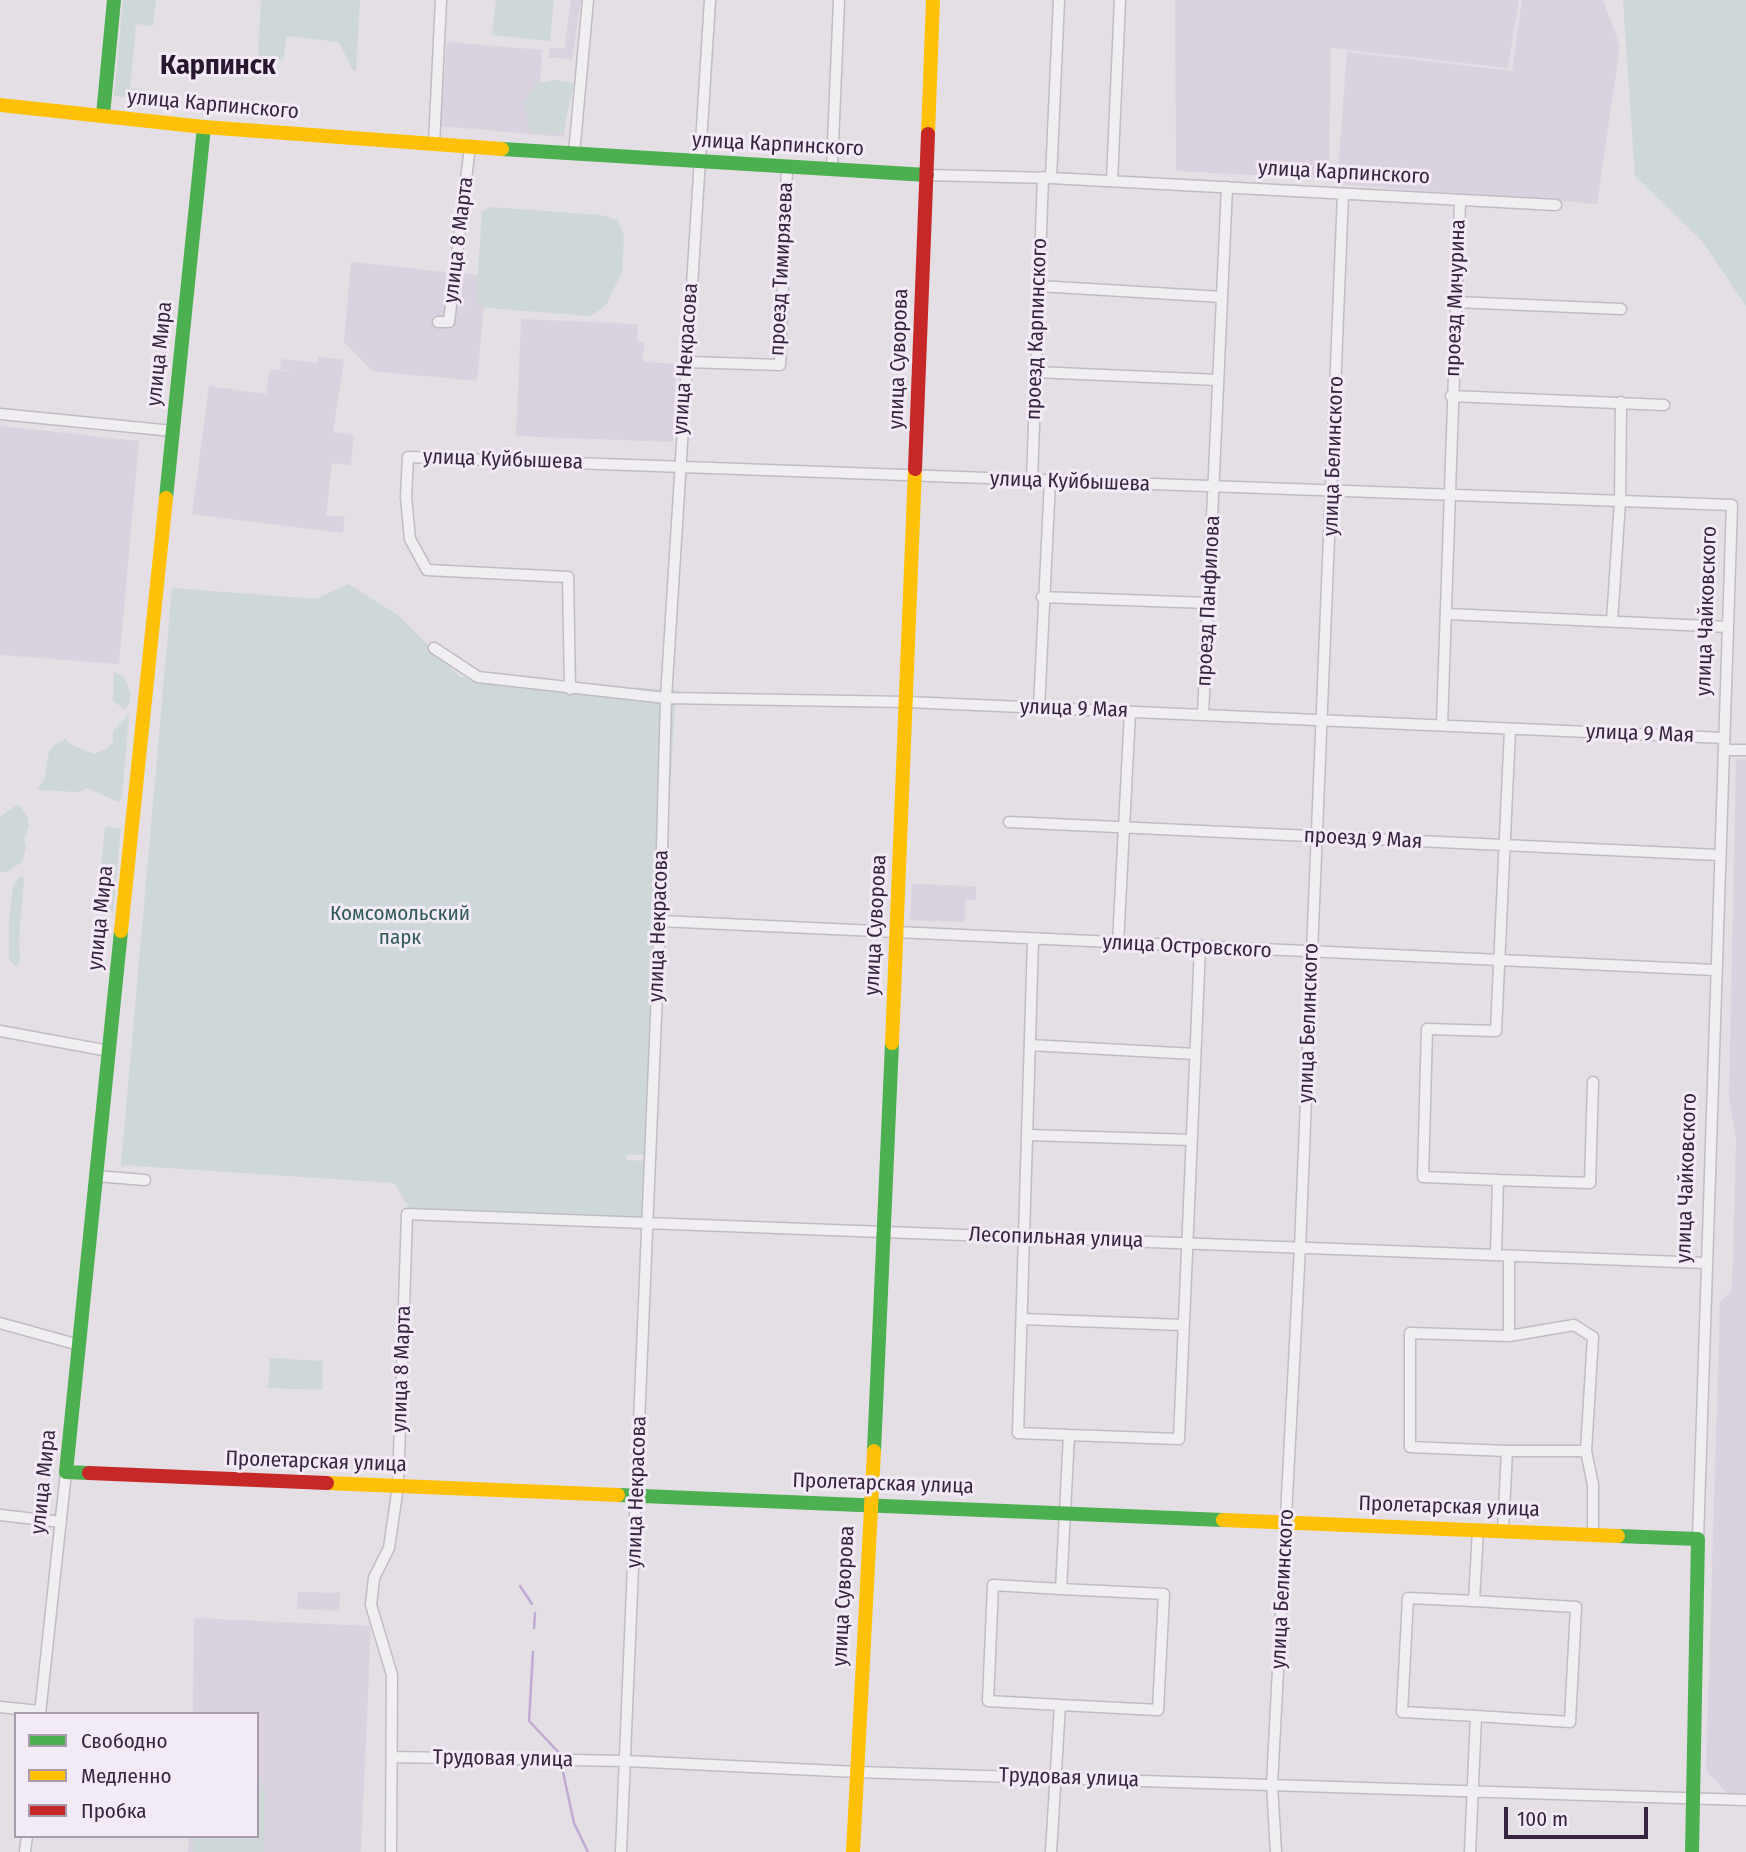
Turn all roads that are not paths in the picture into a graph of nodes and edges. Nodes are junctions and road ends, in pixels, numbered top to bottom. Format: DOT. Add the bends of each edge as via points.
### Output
graph roads {
  1 [pos="114,0"];
  2 [pos="441,0"];
  3 [pos="587,0"];
  4 [pos="710,0"];
  5 [pos="839,0"];
  6 [pos="933,0"];
  7 [pos="1059,0"];
  8 [pos="1121,0"];
  9 [pos="0,105"];
  10 [pos="103,115"];
  11 [pos="204,127"];
  12 [pos="434,144"];
  13 [pos="470,146"];
  14 [pos="574,154"];
  15 [pos="698,163"];
  16 [pos="787,167"];
  17 [pos="832,168"];
  18 [pos="927,175"];
  19 [pos="1047,178"];
  20 [pos="1112,181"];
  21 [pos="1227,187"];
  22 [pos="1343,194"];
  23 [pos="1460,201"];
  24 [pos="1556,205"];
  25 [pos="1039,286"];
  26 [pos="1222,297"];
  27 [pos="1455,302"];
  28 [pos="1621,309"];
  29 [pos="438,322"];
  30 [pos="687,362"];
  31 [pos="1035,372"];
  32 [pos="1218,380"];
  33 [pos="1451,396"];
  34 [pos="1621,402"];
  35 [pos="1664,404"];
  36 [pos="0,414"];
  37 [pos="173,430"];
  38 [pos="679,467"];
  39 [pos="915,476"];
  40 [pos="1032,480"];
  41 [pos="1050,481"];
  42 [pos="1215,487"];
  43 [pos="1332,491"];
  44 [pos="1450,496"];
  45 [pos="1620,502"];
  46 [pos="1732,505"];
  47 [pos="1042,597"];
  48 [pos="1207,603"];
  49 [pos="1448,614"];
  50 [pos="1612,621"];
  51 [pos="1728,627"];
  52 [pos="434,648"];
  53 [pos="570,689"];
  54 [pos="666,698"];
  55 [pos="908,702"];
  56 [pos="1039,708"];
  57 [pos="1130,712"];
  58 [pos="1203,715"];
  59 [pos="1323,720"];
  60 [pos="1442,726"];
  61 [pos="1510,729"];
  62 [pos="1724,738"];
  63 [pos="1724,750"];
  64 [pos="1746,750"];
  65 [pos="1009,822"];
  66 [pos="1123,827"];
  67 [pos="1317,836"];
  68 [pos="1504,845"];
  69 [pos="1718,855"];
  70 [pos="660,921"];
  71 [pos="896,933"];
  72 [pos="1033,939"];
  73 [pos="1118,943"];
  74 [pos="1200,947"];
  75 [pos="1312,953"];
  76 [pos="1498,962"];
  77 [pos="1715,970"];
  78 [pos="0,1031"];
  79 [pos="1030,1045"];
  80 [pos="109,1051"];
  81 [pos="1195,1054"];
  82 [pos="1593,1082"];
  83 [pos="1028,1135"];
  84 [pos="1191,1140"];
  85 [pos="96,1175"];
  86 [pos="145,1180"];
  87 [pos="1498,1180"];
  88 [pos="407,1214"];
  89 [pos="648,1223"];
  90 [pos="885,1232"];
  91 [pos="1025,1237"];
  92 [pos="1186,1243"];
  93 [pos="1300,1247"];
  94 [pos="1496,1255"];
  95 [pos="1509,1255"];
  96 [pos="1706,1263"];
  97 [pos="1022,1319"];
  98 [pos="0,1323"];
  99 [pos="1183,1325"];
  100 [pos="1509,1336"];
  101 [pos="79,1345"];
  102 [pos="1069,1435"];
  103 [pos="1507,1451"];
  104 [pos="1586,1451"];
  105 [pos="66,1472"];
  106 [pos="398,1486"];
  107 [pos="636,1496"];
  108 [pos="870,1505"];
  109 [pos="0,1515"];
  110 [pos="1066,1520"];
  111 [pos="61,1522"];
  112 [pos="1286,1522"];
  113 [pos="1478,1530"];
  114 [pos="1503,1531"];
  115 [pos="1593,1534"];
  116 [pos="1698,1538"];
  117 [pos="1061,1589"];
  118 [pos="1474,1601"];
  119 [pos="1060,1705"];
  120 [pos="0,1707"];
  121 [pos="33,1712"];
  122 [pos="40,1712"];
  123 [pos="1476,1716"];
  124 [pos="392,1757"];
  125 [pos="627,1761"];
  126 [pos="857,1772"];
  127 [pos="1056,1778"];
  128 [pos="1272,1785"];
  129 [pos="1472,1792"];
  130 [pos="1693,1798"];
  131 [pos="1746,1800"];
  132 [pos="391,1852"];
  133 [pos="621,1852"];
  134 [pos="853,1852"];
  135 [pos="1051,1852"];
  136 [pos="1276,1852"];
  137 [pos="1470,1852"];
  138 [pos="1692,1852"];
  1 -- 10 [label="main road"];
  2 -- 12 [label="street"];
  3 -- 14 [label="street"];
  4 -- 15 [label="street, улица Некрасова"];
  5 -- 17 [label="street"];
  6 -- 18 [label="main road, улица Суворова"];
  7 -- 19 [label="street, проезд Карпинского"];
  8 -- 20 [label="street"];
  9 -- 10 [label="main road, улица Карпинского"];
  10 -- 11 [label="main road, улица Карпинского"];
  11 -- 12 [label="main road, улица Карпинского"];
  11 -- 37 [label="main road, улица Мира"];
  12 -- 13 [label="main road, улица Карпинского"];
  13 -- 14 [label="main road, улица Карпинского"];
  13 -- 29 [label="street, улица 8 Марта" via="450,322"];
  14 -- 15 [label="main road, улица Карпинского"];
  15 -- 16 [label="main road, улица Карпинского"];
  15 -- 30 [label="street, улица Некрасова"];
  16 -- 17 [label="main road, улица Карпинского"];
  16 -- 30 [label="street, проезд Тимирязева" via="780,365"];
  17 -- 18 [label="main road, улица Карпинского"];
  18 -- 19 [label="street, улица Карпинского"];
  18 -- 39 [label="main road, улица Суворова"];
  19 -- 20 [label="street, улица Карпинского"];
  19 -- 25 [label="street, проезд Карпинского"];
  20 -- 21 [label="street, улица Карпинского"];
  21 -- 22 [label="street, улица Карпинского"];
  21 -- 26 [label="street"];
  22 -- 23 [label="street, улица Карпинского"];
  22 -- 43 [label="street, улица Белинского"];
  23 -- 24 [label="street, улица Карпинского"];
  23 -- 27 [label="street, проезд Мичурина"];
  25 -- 26 [label="street"];
  25 -- 31 [label="street, проезд Карпинского"];
  26 -- 32 [label="street"];
  27 -- 28 [label="street"];
  27 -- 33 [label="street, проезд Мичурина"];
  30 -- 38 [label="street, улица Некрасова"];
  31 -- 32 [label="street"];
  31 -- 40 [label="street, проезд Карпинского"];
  32 -- 42 [label="street"];
  33 -- 34 [label="street, проезд Мичурина"];
  33 -- 44 [label="street, проезд Мичурина"];
  34 -- 35 [label="street, проезд Мичурина"];
  34 -- 45 [label="street"];
  36 -- 37 [label="street"];
  37 -- 80 [label="main road, улица Мира"];
  38 -- 39 [label="street, улица Куйбышева"];
  38 -- 53 [label="street, улица Куйбышева" via="408,457 410,539 428,570 568,577"];
  38 -- 54 [label="street, улица Некрасова"];
  39 -- 40 [label="street, улица Куйбышева"];
  39 -- 55 [label="main road, улица Суворова"];
  40 -- 41 [label="street, улица Куйбышева"];
  41 -- 42 [label="street, улица Куйбышева"];
  41 -- 47 [label="street"];
  42 -- 43 [label="street, улица Куйбышева"];
  42 -- 48 [label="street, проезд Панфилова"];
  43 -- 44 [label="street, улица Куйбышева"];
  43 -- 59 [label="street, улица Белинского"];
  44 -- 45 [label="street, улица Куйбышева"];
  44 -- 49 [label="street, проезд Мичурина"];
  45 -- 46 [label="street, улица Куйбышева"];
  45 -- 50 [label="street"];
  46 -- 51 [label="street, улица Чайковского"];
  47 -- 48 [label="street"];
  47 -- 56 [label="street"];
  48 -- 58 [label="street, проезд Панфилова"];
  49 -- 50 [label="street"];
  49 -- 60 [label="street, проезд Мичурина"];
  50 -- 51 [label="street"];
  51 -- 62 [label="street, улица Чайковского"];
  52 -- 53 [label="street, улица 9 Мая" via="478,677"];
  53 -- 54 [label="street, улица 9 Мая"];
  54 -- 55 [label="street, улица 9 Мая"];
  54 -- 70 [label="street, улица Некрасова"];
  55 -- 56 [label="street, улица 9 Мая"];
  55 -- 71 [label="main road, улица Суворова"];
  56 -- 57 [label="street, улица 9 Мая"];
  57 -- 58 [label="street, улица 9 Мая"];
  57 -- 66 [label="street"];
  58 -- 59 [label="street, улица 9 Мая"];
  59 -- 60 [label="street, улица 9 Мая"];
  59 -- 67 [label="street, улица Белинского"];
  60 -- 61 [label="street, улица 9 Мая"];
  61 -- 62 [label="street, улица 9 Мая"];
  61 -- 68 [label="street"];
  62 -- 63 [label="street, улица Чайковского"];
  63 -- 64 [label="street"];
  63 -- 69 [label="street, улица Чайковского"];
  65 -- 66 [label="street, проезд 9 Мая"];
  66 -- 67 [label="street, проезд 9 Мая"];
  66 -- 73 [label="street"];
  67 -- 68 [label="street, проезд 9 Мая"];
  67 -- 75 [label="street, улица Белинского"];
  68 -- 69 [label="street, проезд 9 Мая"];
  68 -- 76 [label="street"];
  69 -- 77 [label="street, улица Чайковского"];
  70 -- 71 [label="street, улица Островского"];
  70 -- 89 [label="street, улица Некрасова"];
  71 -- 72 [label="street, улица Островского"];
  71 -- 90 [label="main road, улица Суворова"];
  72 -- 73 [label="street, улица Островского"];
  72 -- 79 [label="street"];
  73 -- 74 [label="street, улица Островского"];
  74 -- 75 [label="street, улица Островского"];
  74 -- 81 [label="street"];
  75 -- 76 [label="street, улица Островского"];
  75 -- 93 [label="street, улица Белинского"];
  76 -- 77 [label="street, улица Островского"];
  76 -- 87 [label="street" via="1496,1031 1427,1030 1423,1177"];
  77 -- 96 [label="street, улица Чайковского"];
  78 -- 80 [label="street"];
  79 -- 81 [label="street"];
  79 -- 83 [label="street"];
  80 -- 85 [label="main road, улица Мира"];
  81 -- 84 [label="street"];
  82 -- 87 [label="street" via="1590,1182"];
  83 -- 84 [label="street"];
  83 -- 91 [label="street"];
  84 -- 92 [label="street"];
  85 -- 86 [label="street"];
  85 -- 101 [label="main road, улица Мира"];
  87 -- 94 [label="street"];
  88 -- 89 [label="street, Лесопильная улица"];
  88 -- 106 [label="street, улица 8 Марта"];
  89 -- 90 [label="street, Лесопильная улица"];
  89 -- 107 [label="street, улица Некрасова"];
  90 -- 91 [label="street, Лесопильная улица"];
  90 -- 108 [label="main road, улица Суворова"];
  91 -- 92 [label="street, Лесопильная улица"];
  91 -- 97 [label="street"];
  92 -- 93 [label="street, Лесопильная улица"];
  92 -- 99 [label="street"];
  93 -- 94 [label="street, Лесопильная улица"];
  93 -- 112 [label="street, улица Белинского"];
  94 -- 95 [label="street, Лесопильная улица"];
  95 -- 96 [label="street, Лесопильная улица"];
  95 -- 100 [label="street"];
  96 -- 116 [label="street, улица Чайковского"];
  97 -- 99 [label="street"];
  97 -- 102 [label="street" via="1018,1433"];
  98 -- 101 [label="street"];
  99 -- 102 [label="street" via="1179,1439"];
  100 -- 103 [label="street" via="1409,1333 1410,1447"];
  100 -- 104 [label="street" via="1574,1325 1593,1338"];
  101 -- 105 [label="main road, улица Мира"];
  102 -- 110 [label="street"];
  103 -- 104 [label="street"];
  103 -- 114 [label="street"];
  104 -- 115 [label="street" via="1593,1485"];
  105 -- 106 [label="main road, Пролетарская улица"];
  105 -- 111 [label="street, улица Мира"];
  106 -- 107 [label="main road, Пролетарская улица"];
  106 -- 124 [label="street, улица 8 Марта" via="389,1548 374,1578 371,1605 393,1675"];
  107 -- 108 [label="main road, Пролетарская улица"];
  107 -- 125 [label="street, улица Некрасова"];
  108 -- 110 [label="main road, Пролетарская улица"];
  108 -- 126 [label="main road, улица Суворова"];
  109 -- 111 [label="street"];
  110 -- 112 [label="main road, Пролетарская улица"];
  110 -- 117 [label="street"];
  111 -- 122 [label="street, улица Мира"];
  112 -- 113 [label="main road, Пролетарская улица"];
  112 -- 128 [label="street, улица Белинского"];
  113 -- 114 [label="main road, Пролетарская улица"];
  113 -- 118 [label="street"];
  114 -- 115 [label="main road, Пролетарская улица"];
  115 -- 116 [label="main road, Пролетарская улица"];
  116 -- 130 [label="main road, улица Чайковского"];
  117 -- 119 [label="street" via="993,1585 988,1701"];
  117 -- 119 [label="street" via="1164,1594 1158,1710"];
  118 -- 123 [label="street" via="1408,1598 1402,1712"];
  118 -- 123 [label="street" via="1576,1607 1570,1722"];
  119 -- 127 [label="street"];
  120 -- 121 [label="street"];
  123 -- 129 [label="street"];
  124 -- 125 [label="street, Трудовая улица"];
  124 -- 132 [label="street, улица 8 Марта"];
  125 -- 126 [label="street, Трудовая улица"];
  125 -- 133 [label="street, улица Некрасова"];
  126 -- 127 [label="street, Трудовая улица"];
  126 -- 134 [label="main road, улица Суворова"];
  127 -- 128 [label="street, Трудовая улица"];
  127 -- 135 [label="street"];
  128 -- 129 [label="street, Трудовая улица"];
  128 -- 136 [label="street, улица Белинского"];
  129 -- 130 [label="street, Трудовая улица"];
  129 -- 137 [label="street"];
  130 -- 131 [label="street, Трудовая улица"];
  130 -- 138 [label="main road, улица Чайковского"];
}
